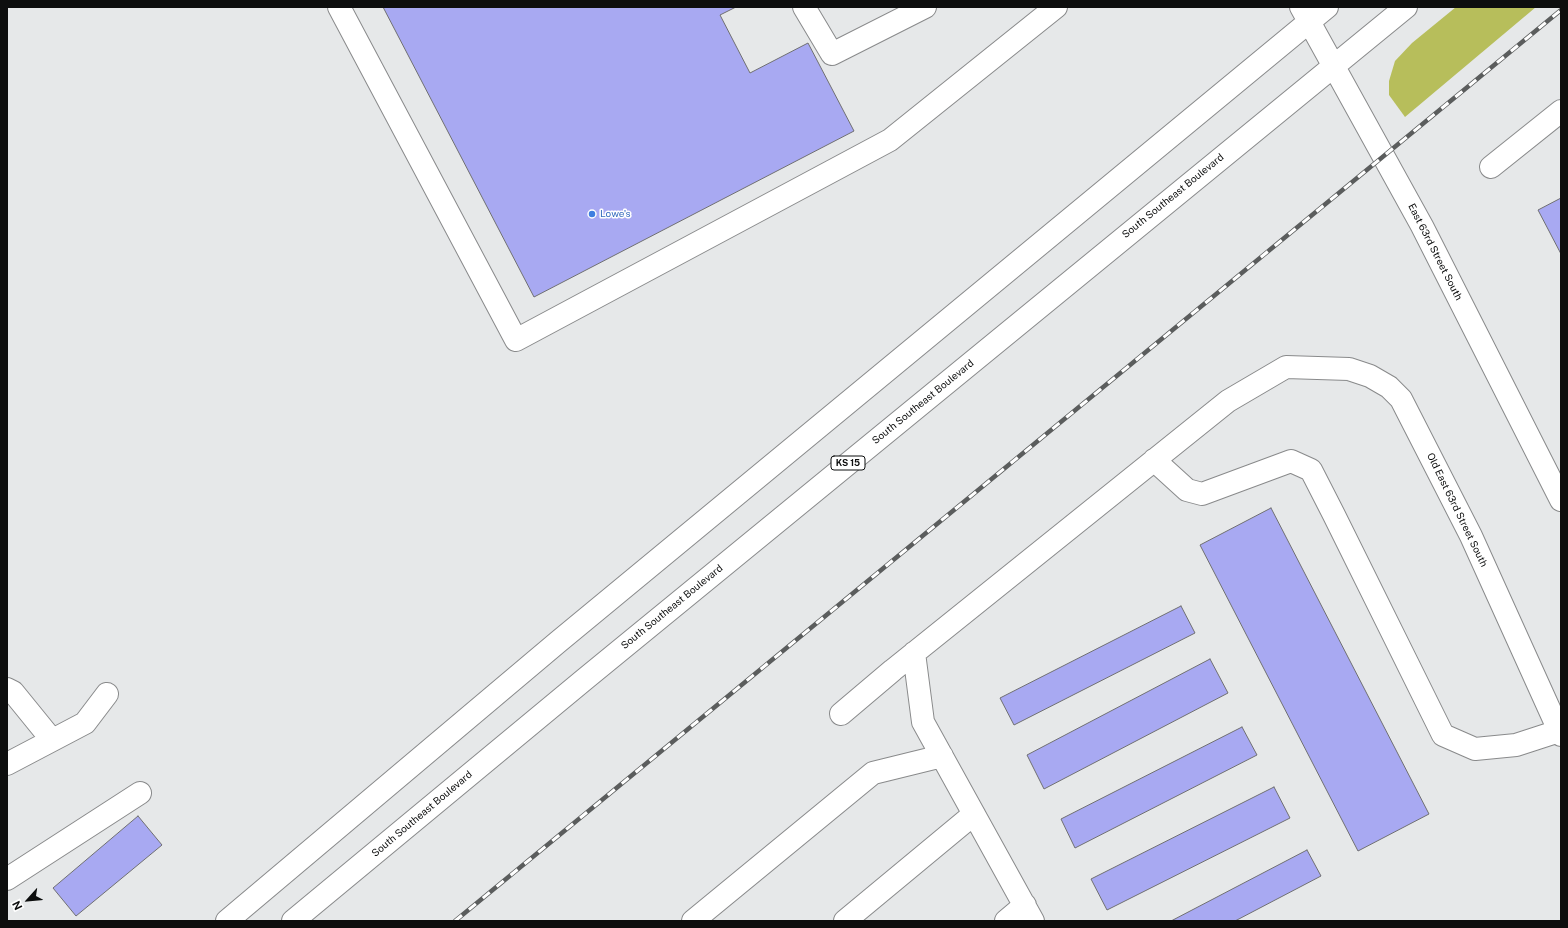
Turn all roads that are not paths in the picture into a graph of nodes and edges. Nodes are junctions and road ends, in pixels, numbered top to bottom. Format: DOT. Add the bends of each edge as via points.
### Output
graph roads {
  1 [pos="339,7"];
  2 [pos="804,7"];
  3 [pos="925,7"];
  4 [pos="1056,7"];
  5 [pos="1327,7"];
  6 [pos="1406,7"];
  7 [pos="1305,14"];
  8 [pos="1334,65"];
  9 [pos="1561,111"];
  10 [pos="1491,167"];
  11 [pos="1154,460"];
  12 [pos="1561,500"];
  13 [pos="914,653"];
  14 [pos="7,689"];
  15 [pos="107,694"];
  16 [pos="841,714"];
  17 [pos="1560,733"];
  18 [pos="52,740"];
  19 [pos="942,756"];
  20 [pos="7,764"];
  21 [pos="140,793"];
  22 [pos="974,814"];
  23 [pos="7,879"];
  24 [pos="1029,913"];
  25 [pos="227,921"];
  26 [pos="293,921"];
  27 [pos="693,921"];
  28 [pos="845,921"];
  29 [pos="1006,921"];
  1 -- 4 [label="main road" via="516,340 890,140"];
  2 -- 3 [label="main road" via="832,54"];
  5 -- 7 [label="main road"];
  6 -- 8 [label="main road, South Southeast Boulevard / KS 15"];
  7 -- 8 [label="main road, East 63rd Street South"];
  7 -- 25 [label="main road"];
  8 -- 12 [label="main road, East 63rd Street South" via="1422,226"];
  8 -- 26 [label="main road, South Southeast Boulevard / KS 15"];
  9 -- 10 [label="main road"];
  11 -- 13 [label="main road"];
  11 -- 17 [label="main road" via="1187,490 1202,494 1291,461 1311,470 1443,735 1475,749 1516,745"];
  11 -- 17 [label="main road, Old East 63rd Street South" via="1228,400 1286,367 1349,369 1370,376 1389,387 1401,399 1471,536"];
  13 -- 16 [label="main road"];
  13 -- 19 [label="main road" via="923,722"];
  14 -- 18 [label="main road" via="13,692"];
  15 -- 18 [label="main road" via="85,723"];
  18 -- 20 [label="main road"];
  19 -- 22 [label="main road"];
  19 -- 27 [label="main road" via="873,773"];
  21 -- 23 [label="main road"];
  22 -- 24 [label="main road"];
  22 -- 28 [label="main road"];
  24 -- 29 [label="main road"];
}
